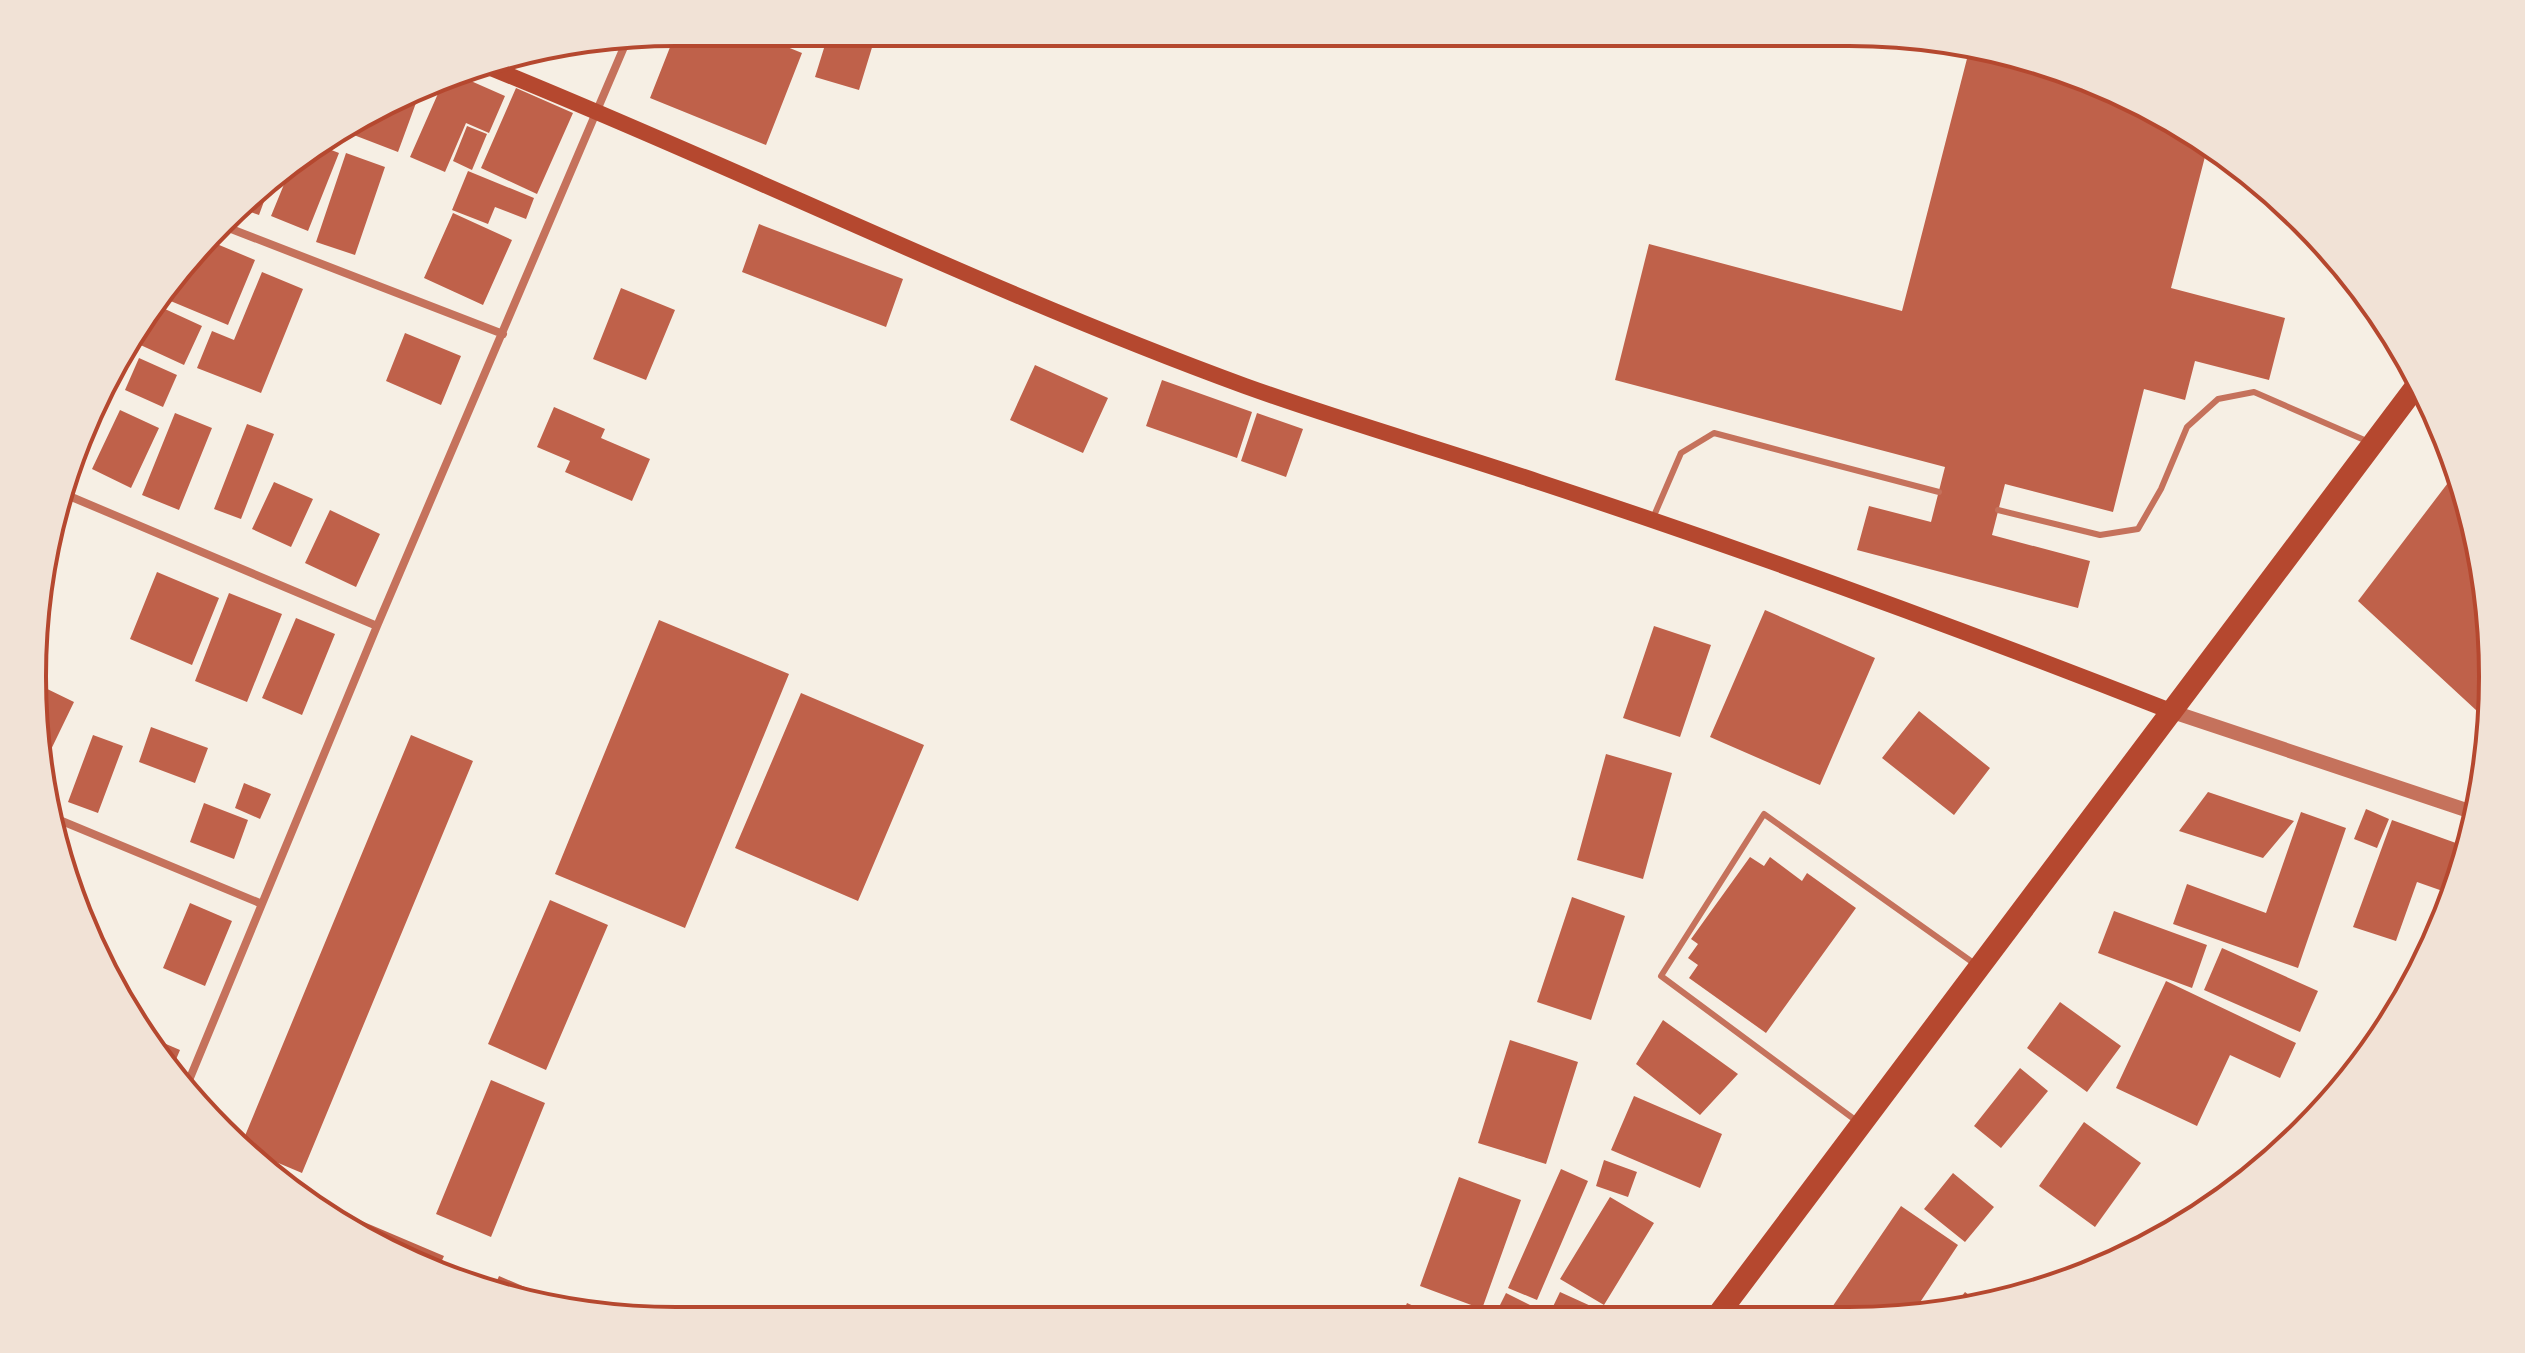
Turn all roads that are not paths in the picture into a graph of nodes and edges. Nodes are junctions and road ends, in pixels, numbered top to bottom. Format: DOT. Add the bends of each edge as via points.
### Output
graph roads {
  1 [pos="624,48"];
  2 [pos="499,71"];
  3 [pos="598,111"];
  4 [pos="233,230"];
  5 [pos="503,334"];
  6 [pos="2411,393"];
  7 [pos="2373,444"];
  8 [pos="1939,492"];
  9 [pos="72,497"];
  10 [pos="1998,510"];
  11 [pos="1652,521"];
  12 [pos="377,626"];
  13 [pos="2173,712"];
  14 [pos="2465,810"];
  15 [pos="63,821"];
  16 [pos="262,904"];
  17 [pos="1979,967"];
  18 [pos="190,1077"];
  19 [pos="1861,1124"];
  20 [pos="1724,1307"];
  1 -- 3 [label="street"];
  2 -- 3 [label="main road"];
  3 -- 5 [label="street"];
  3 -- 11 [label="main road" via="1003,291 1246,387"];
  4 -- 5 [label="street"];
  5 -- 12 [label="street"];
  6 -- 7 [label="highway"];
  7 -- 10 [label="lane" via="2254,392 2218,399 2187,427 2138,529 2100,535"];
  7 -- 13 [label="highway"];
  8 -- 11 [label="lane" via="1714,433 1681,453"];
  9 -- 12 [label="street"];
  11 -- 13 [label="main road" via="1989,640"];
  12 -- 16 [label="street"];
  13 -- 14 [label="street"];
  13 -- 17 [label="highway"];
  15 -- 16 [label="street"];
  16 -- 18 [label="street"];
  17 -- 19 [label="highway"];
  17 -- 19 [label="lane" via="1764,814 1661,976"];
  19 -- 20 [label="highway"];
}
